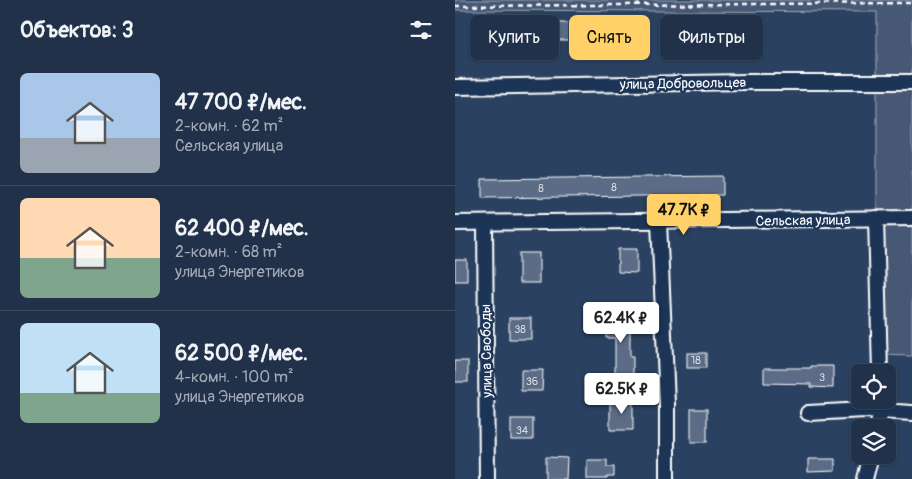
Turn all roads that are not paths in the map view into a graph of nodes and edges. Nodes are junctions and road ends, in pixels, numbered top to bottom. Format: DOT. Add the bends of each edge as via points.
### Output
graph roads {
  1 [pos="912,82"];
  2 [pos="455,87"];
  3 [pos="876,218"];
  4 [pos="912,218"];
  5 [pos="659,222"];
  6 [pos="455,223"];
  7 [pos="485,223"];
  8 [pos="880,364"];
  9 [pos="869,409"];
  10 [pos="894,409"];
  11 [pos="808,413"];
  12 [pos="912,413"];
  13 [pos="869,464"];
  14 [pos="487,479"];
  15 [pos="667,479"];
  16 [pos="865,479"];
  1 -- 2 [label="street, улица Добровольцев"];
  3 -- 4 [label="street, Сельская улица"];
  3 -- 5 [label="street, Сельская улица"];
  3 -- 8 [label="street"];
  5 -- 7 [label="street, Сельская улица"];
  5 -- 15 [label="street"];
  6 -- 7 [label="street, Сельская улица"];
  7 -- 14 [label="street, улица Свободы"];
  9 -- 11 [label="street"];
  10 -- 12 [label="street"];
  13 -- 16 [label="street"];
}
